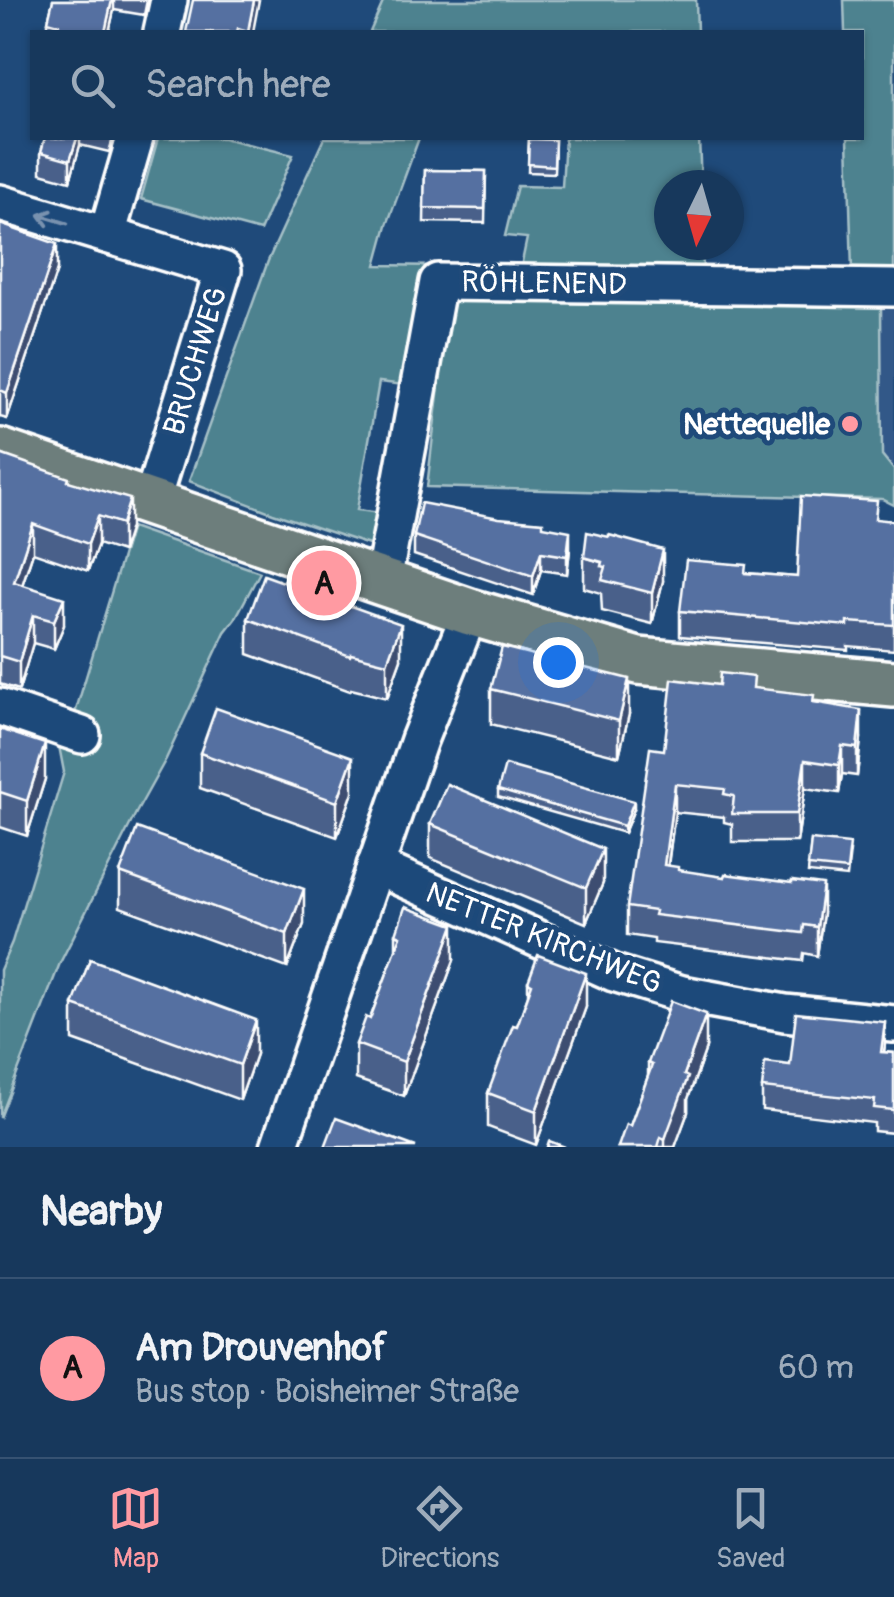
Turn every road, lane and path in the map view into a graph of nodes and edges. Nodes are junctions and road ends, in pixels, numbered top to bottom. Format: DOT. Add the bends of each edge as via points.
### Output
graph roads {
  1 [pos="169,0"];
  2 [pos="162,30"];
  3 [pos="134,140"];
  4 [pos="0,203"];
  5 [pos="107,235"];
  6 [pos="894,288"];
  7 [pos="0,452"];
  8 [pos="151,503"];
  9 [pos="383,582"];
  10 [pos="470,612"];
  11 [pos="894,684"];
  12 [pos="0,708"];
  13 [pos="82,736"];
  14 [pos="375,866"];
  15 [pos="894,1024"];
  16 [pos="279,1147"];
  1 -- 2 [label="street"];
  3 -- 5 [label="street"];
  5 -- 4 [label="street, BRUCHWEG, one-way"];
  5 -- 8 [label="street, BRUCHWEG" via="223,270"];
  6 -- 9 [label="street, RÖHLENEND" via="438,282"];
  7 -- 8 [label="main road"];
  8 -- 9 [label="main road"];
  9 -- 10 [label="main road"];
  10 -- 11 [label="main road" via="638,661"];
  10 -- 14 [label="street"];
  12 -- 13 [label="street"];
  14 -- 15 [label="street, NETTER KIRCHWEG" via="614,974 768,1010"];
  14 -- 16 [label="street"];
}
